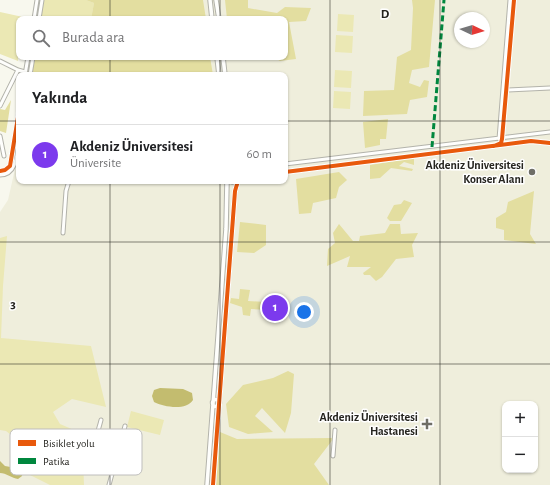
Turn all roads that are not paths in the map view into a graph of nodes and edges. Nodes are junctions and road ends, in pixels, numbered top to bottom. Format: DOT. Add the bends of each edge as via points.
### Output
graph roads {
  1 [pos="37,0"];
  2 [pos="42,0"];
  3 [pos="210,0"];
  4 [pos="216,0"];
  5 [pos="510,0"];
  6 [pos="514,0"];
  7 [pos="34,16"];
  8 [pos="39,16"];
  9 [pos="212,16"];
  10 [pos="218,16"];
  11 [pos="0,60"];
  12 [pos="27,60"];
  13 [pos="32,60"];
  14 [pos="217,60"];
  15 [pos="223,60"];
  16 [pos="18,70"];
  17 [pos="23,72"];
  18 [pos="25,72"];
  19 [pos="30,72"];
  20 [pos="219,72"];
  21 [pos="225,72"];
  22 [pos="16,74"];
  23 [pos="550,88"];
  24 [pos="506,90"];
  25 [pos="0,106"];
  26 [pos="16,129"];
  27 [pos="550,132"];
  28 [pos="0,136"];
  29 [pos="501,139"];
  30 [pos="550,143"];
  31 [pos="489,147"];
  32 [pos="16,155"];
  33 [pos="4,156"];
  34 [pos="288,164"];
  35 [pos="0,171"];
  36 [pos="288,172"];
  37 [pos="0,175"];
  38 [pos="68,184"];
  39 [pos="228,184"];
  40 [pos="236,184"];
  41 [pos="63,233"];
  42 [pos="212,402"];
  43 [pos="219,403"];
  44 [pos="101,420"];
  45 [pos="125,426"];
  46 [pos="99,429"];
  47 [pos="124,429"];
  48 [pos="334,430"];
  49 [pos="333,456"];
  50 [pos="112,475"];
  51 [pos="207,484"];
  52 [pos="109,485"];
  53 [pos="213,485"];
  1 -- 7 [label="street"];
  2 -- 8 [label="street"];
  3 -- 9 [label="street"];
  4 -- 10 [label="street"];
  5 -- 29 [label="street"];
  6 -- 24 [label="street"];
  11 -- 16 [label="street"];
  12 -- 18 [label="street"];
  13 -- 19 [label="street"];
  14 -- 20 [label="street"];
  15 -- 21 [label="street"];
  16 -- 17 [label="street"];
  22 -- 25 [label="street"];
  23 -- 24 [label="street"];
  24 -- 29 [label="street"];
  26 -- 35 [label="street" via="10,166"];
  27 -- 29 [label="street"];
  28 -- 33 [label="street"];
  29 -- 31 [label="street" via="500,144"];
  29 -- 34 [label="street"];
  30 -- 31 [label="street" via="531,141"];
  31 -- 36 [label="street"];
  32 -- 37 [label="street" via="14,167 8,174"];
  38 -- 41 [label="street"];
  39 -- 42 [label="street"];
  40 -- 43 [label="street"];
  42 -- 43 [label="street" via="216,406"];
  42 -- 51 [label="street"];
  43 -- 53 [label="street"];
  44 -- 46 [label="street"];
  45 -- 47 [label="street"];
  48 -- 49 [label="street"];
  50 -- 52 [label="street"];
  51 -- 53 [label="street"];
}
